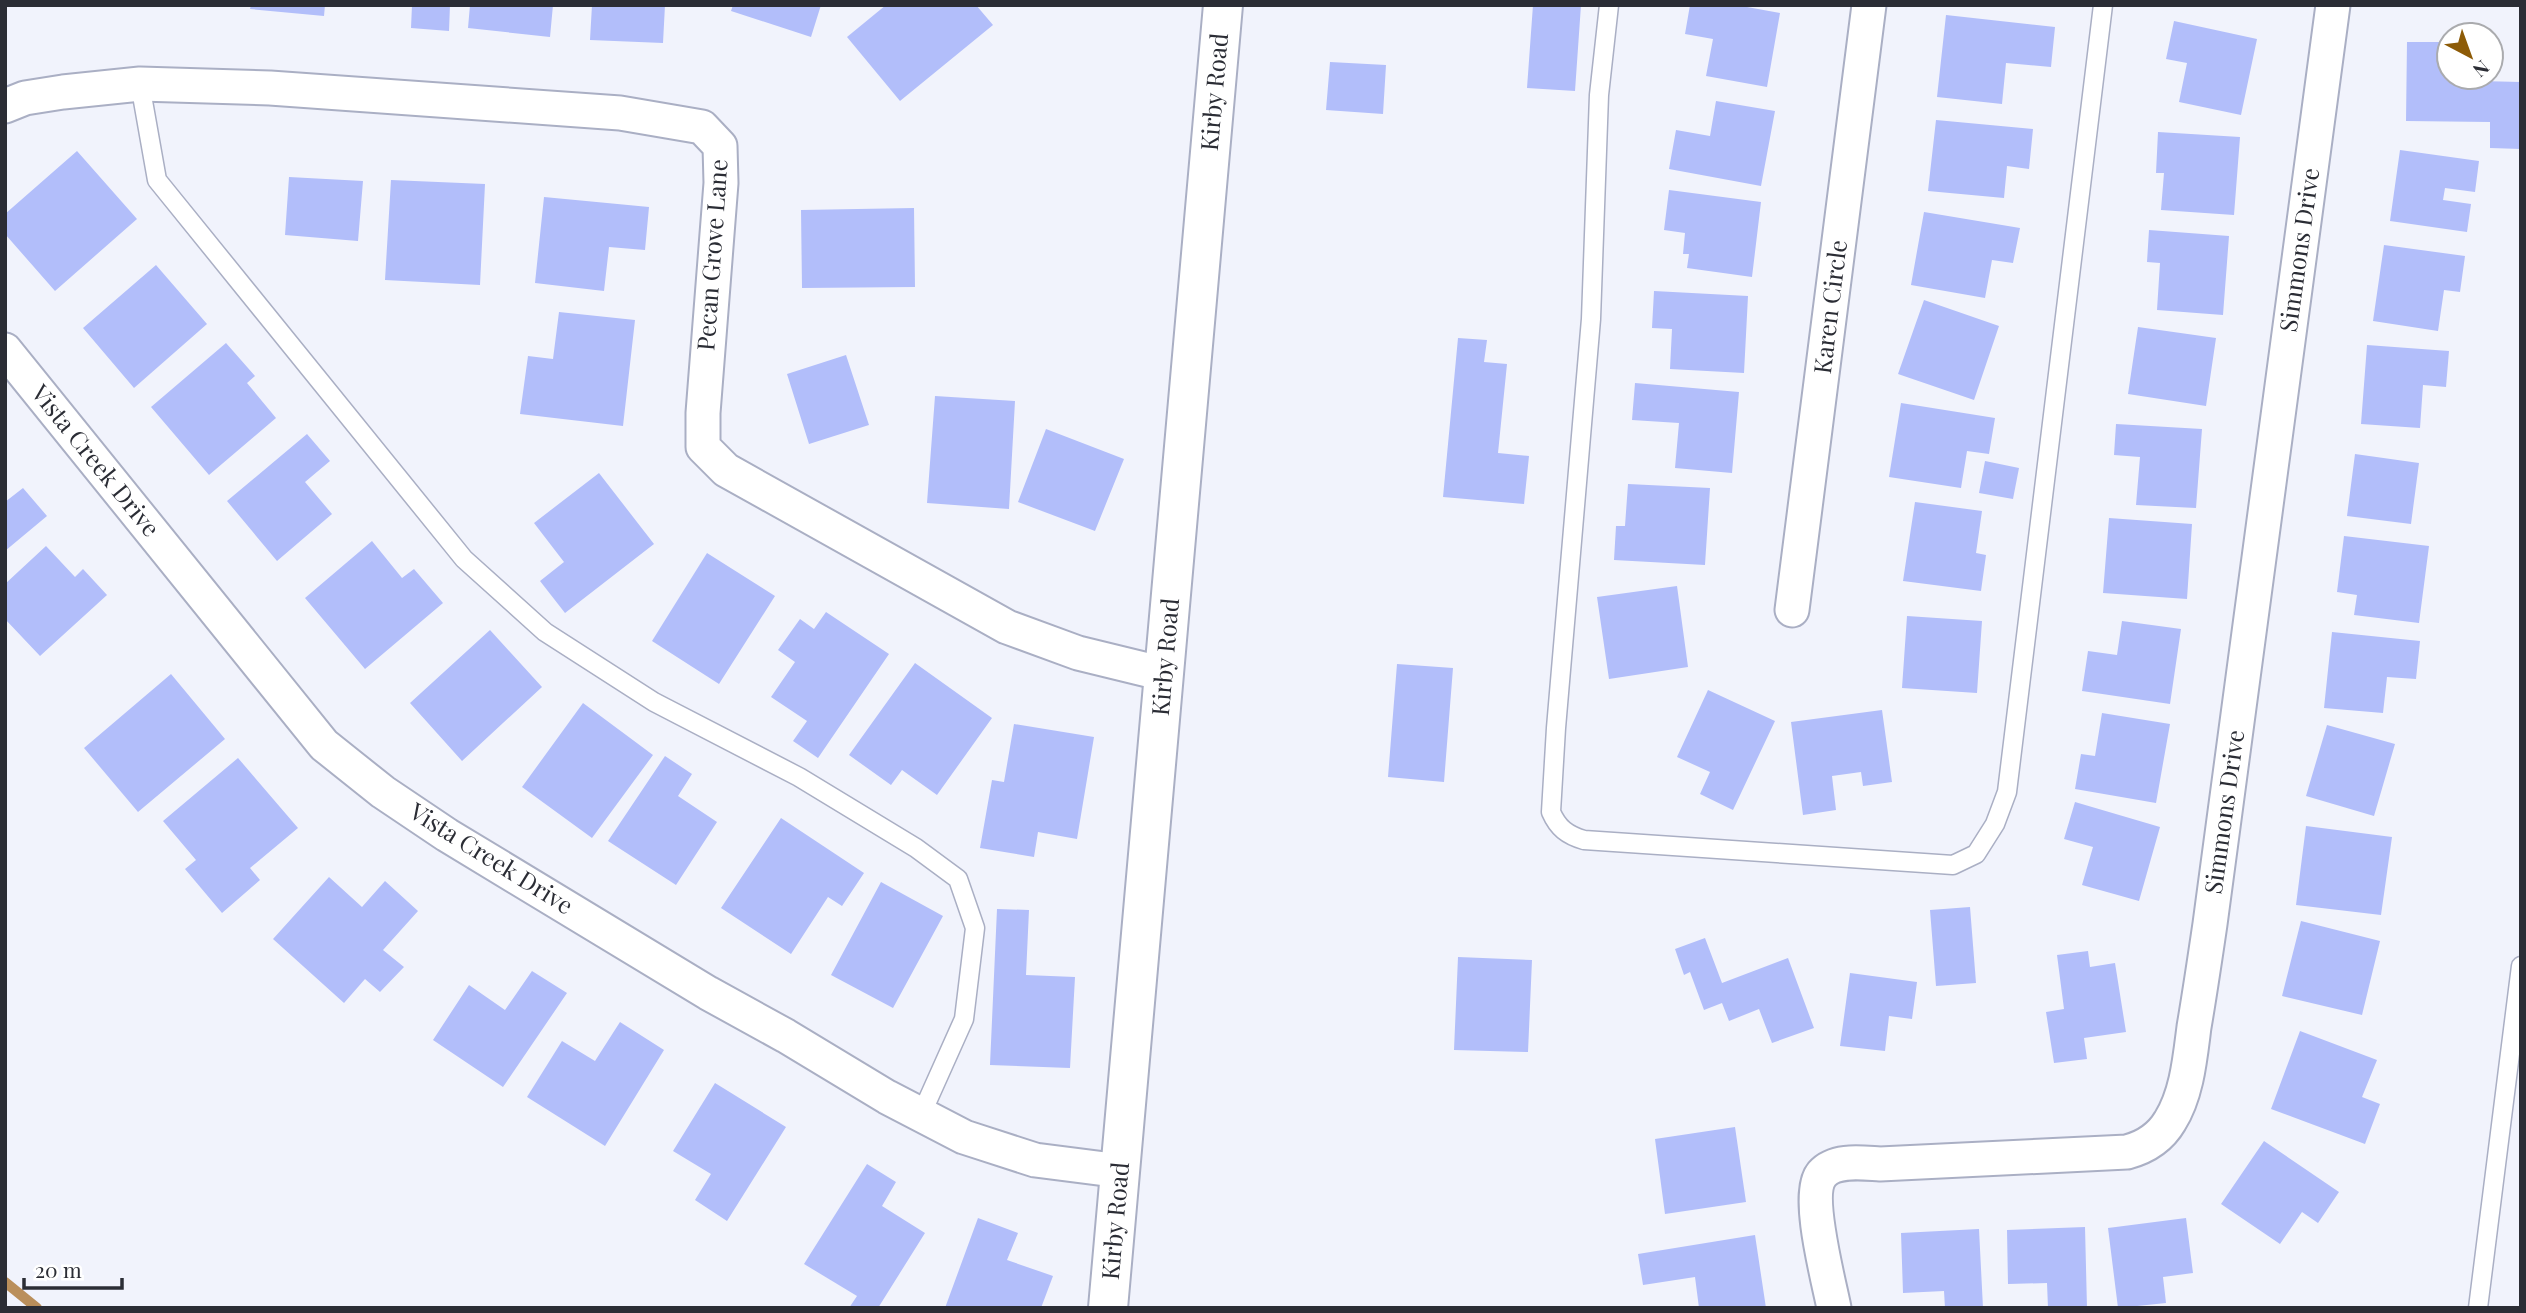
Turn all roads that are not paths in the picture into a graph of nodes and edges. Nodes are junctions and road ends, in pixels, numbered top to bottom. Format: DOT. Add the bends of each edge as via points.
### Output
graph roads {
  1 [pos="1223,5"];
  2 [pos="1609,5"];
  3 [pos="1869,5"];
  4 [pos="2103,5"];
  5 [pos="2333,5"];
  6 [pos="139,84"];
  7 [pos="5,106"];
  8 [pos="5,349"];
  9 [pos="1792,610"];
  10 [pos="1164,674"];
  11 [pos="2521,967"];
  12 [pos="921,1115"];
  13 [pos="1121,1171"];
  14 [pos="1108,1308"];
  15 [pos="1834,1308"];
  16 [pos="2478,1308"];
  1 -- 10 [label="street, Kirby Road"];
  2 -- 4 [label="lane" via="1599,95 1591,319 1551,812 1569,835 1584,840 1953,865 1976,854 1995,824 2007,792"];
  3 -- 9 [label="street, Karen Circle"];
  5 -- 15 [label="street, Simmons Drive" via="2210,924 2180,1099 2158,1136 2145,1147 2127,1152 1856,1163 1822,1173 1816,1187 1818,1232"];
  6 -- 7 [label="street, Pecan Grove Lane" via="37,96"];
  6 -- 10 [label="street, Pecan Grove Lane" via="270,88 606,112 702,127 720,146 721,183 703,447 726,470 1007,626 1078,653"];
  6 -- 12 [label="lane" via="157,180 464,559 545,632 654,702 799,777 958,879 975,928 964,1018"];
  8 -- 12 [label="street, Vista Creek Drive" via="324,744 447,835"];
  10 -- 13 [label="street, Kirby Road"];
  11 -- 16 [label="lane"];
  12 -- 13 [label="street, Vista Creek Drive" via="964,1137 1035,1160"];
  13 -- 14 [label="street, Kirby Road"];
}
